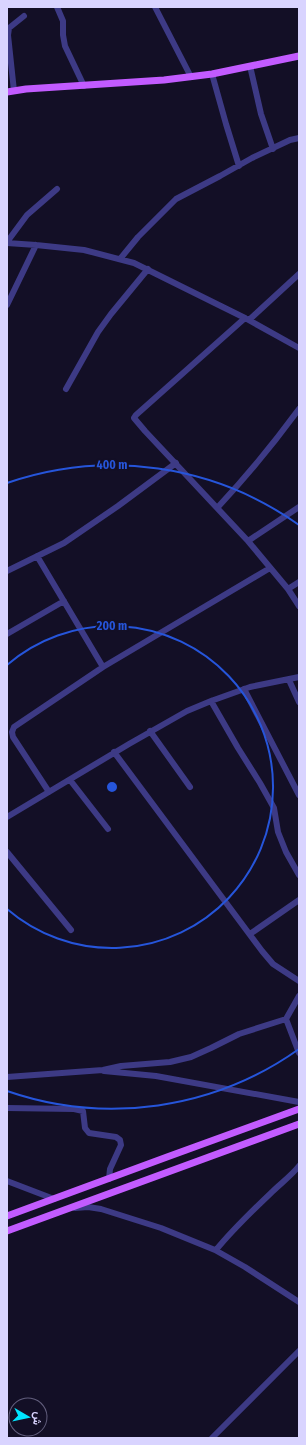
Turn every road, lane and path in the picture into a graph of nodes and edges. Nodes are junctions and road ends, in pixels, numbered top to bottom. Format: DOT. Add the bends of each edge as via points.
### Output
graph roads {
  1 [pos="57,7"];
  2 [pos="154,7"];
  3 [pos="24,16"];
  4 [pos="299,56"];
  5 [pos="250,66"];
  6 [pos="212,74"];
  7 [pos="191,77"];
  8 [pos="84,86"];
  9 [pos="10,91"];
  10 [pos="299,138"];
  11 [pos="273,149"];
  12 [pos="239,166"];
  13 [pos="57,189"];
  14 [pos="7,243"];
  15 [pos="36,245"];
  16 [pos="120,259"];
  17 [pos="148,269"];
  18 [pos="299,274"];
  19 [pos="7,305"];
  20 [pos="247,319"];
  21 [pos="299,348"];
  22 [pos="66,389"];
  23 [pos="299,409"];
  24 [pos="176,463"];
  25 [pos="299,506"];
  26 [pos="218,507"];
  27 [pos="248,541"];
  28 [pos="37,556"];
  29 [pos="270,568"];
  30 [pos="7,571"];
  31 [pos="299,582"];
  32 [pos="288,588"];
  33 [pos="64,601"];
  34 [pos="299,606"];
  35 [pos="7,634"];
  36 [pos="103,667"];
  37 [pos="299,677"];
  38 [pos="289,680"];
  39 [pos="244,689"];
  40 [pos="211,701"];
  41 [pos="299,702"];
  42 [pos="150,731"];
  43 [pos="114,752"];
  44 [pos="70,780"];
  45 [pos="190,787"];
  46 [pos="49,792"];
  47 [pos="299,795"];
  48 [pos="7,817"];
  49 [pos="108,829"];
  50 [pos="7,852"];
  51 [pos="299,875"];
  52 [pos="299,900"];
  53 [pos="71,930"];
  54 [pos="250,934"];
  55 [pos="299,981"];
  56 [pos="299,996"];
  57 [pos="286,1019"];
  58 [pos="299,1053"];
  59 [pos="103,1070"];
  60 [pos="7,1077"];
  61 [pos="299,1102"];
  62 [pos="7,1108"];
  63 [pos="299,1109"];
  64 [pos="299,1124"];
  65 [pos="299,1166"];
  66 [pos="109,1179"];
  67 [pos="7,1181"];
  68 [pos="54,1199"];
  69 [pos="70,1208"];
  70 [pos="7,1216"];
  71 [pos="7,1231"];
  72 [pos="216,1250"];
  73 [pos="299,1302"];
  74 [pos="299,1351"];
  75 [pos="212,1438"];
  1 -- 8 [label="street" via="63,21 64,46"];
  2 -- 7 [label="street"];
  3 -- 9 [label="street" via="9,28"];
  4 -- 5 [label="main road"];
  5 -- 6 [label="main road"];
  5 -- 11 [label="street" via="261,114"];
  6 -- 7 [label="main road"];
  6 -- 12 [label="street"];
  7 -- 8 [label="main road"];
  8 -- 9 [label="main road"];
  10 -- 11 [label="street"];
  11 -- 12 [label="street"];
  12 -- 16 [label="street" via="176,199"];
  13 -- 14 [label="street" via="27,215"];
  14 -- 15 [label="street"];
  15 -- 16 [label="street" via="84,250"];
  15 -- 19 [label="street"];
  16 -- 17 [label="street"];
  17 -- 20 [label="street"];
  17 -- 22 [label="street" via="98,332"];
  18 -- 20 [label="street"];
  20 -- 21 [label="street"];
  20 -- 24 [label="street" via="135,416 135,421"];
  23 -- 26 [label="street"];
  24 -- 26 [label="street"];
  24 -- 28 [label="street" via="89,527"];
  25 -- 27 [label="street"];
  26 -- 27 [label="street"];
  27 -- 29 [label="street"];
  28 -- 30 [label="street"];
  28 -- 33 [label="street"];
  29 -- 32 [label="street"];
  29 -- 36 [label="street"];
  31 -- 32 [label="street"];
  32 -- 34 [label="street"];
  33 -- 35 [label="street"];
  33 -- 36 [label="street"];
  36 -- 46 [label="street" via="14,727 13,737"];
  37 -- 38 [label="street"];
  38 -- 39 [label="street"];
  38 -- 41 [label="street"];
  39 -- 40 [label="street"];
  39 -- 47 [label="street"];
  40 -- 42 [label="street"];
  40 -- 51 [label="street" via="274,808 278,832"];
  42 -- 43 [label="street"];
  42 -- 45 [label="street"];
  43 -- 44 [label="street"];
  43 -- 54 [label="street"];
  44 -- 46 [label="street"];
  44 -- 49 [label="street"];
  46 -- 48 [label="street"];
  50 -- 53 [label="street"];
  52 -- 54 [label="street"];
  54 -- 55 [label="street" via="273,964"];
  56 -- 57 [label="street"];
  57 -- 58 [label="street"];
  57 -- 59 [label="street" via="239,1034 186,1058"];
  59 -- 60 [label="street"];
  59 -- 61 [label="street" via="156,1076"];
  62 -- 66 [label="street" via="83,1111 88,1133 116,1137 120,1140 121,1145 110,1169"];
  63 -- 66 [label="main road"];
  64 -- 69 [label="main road"];
  65 -- 72 [label="street" via="235,1227"];
  66 -- 68 [label="main road"];
  67 -- 68 [label="street"];
  68 -- 70 [label="main road"];
  69 -- 71 [label="main road"];
  69 -- 72 [label="street" via="101,1209 161,1228"];
  72 -- 73 [label="street"];
  74 -- 75 [label="street"];
}
